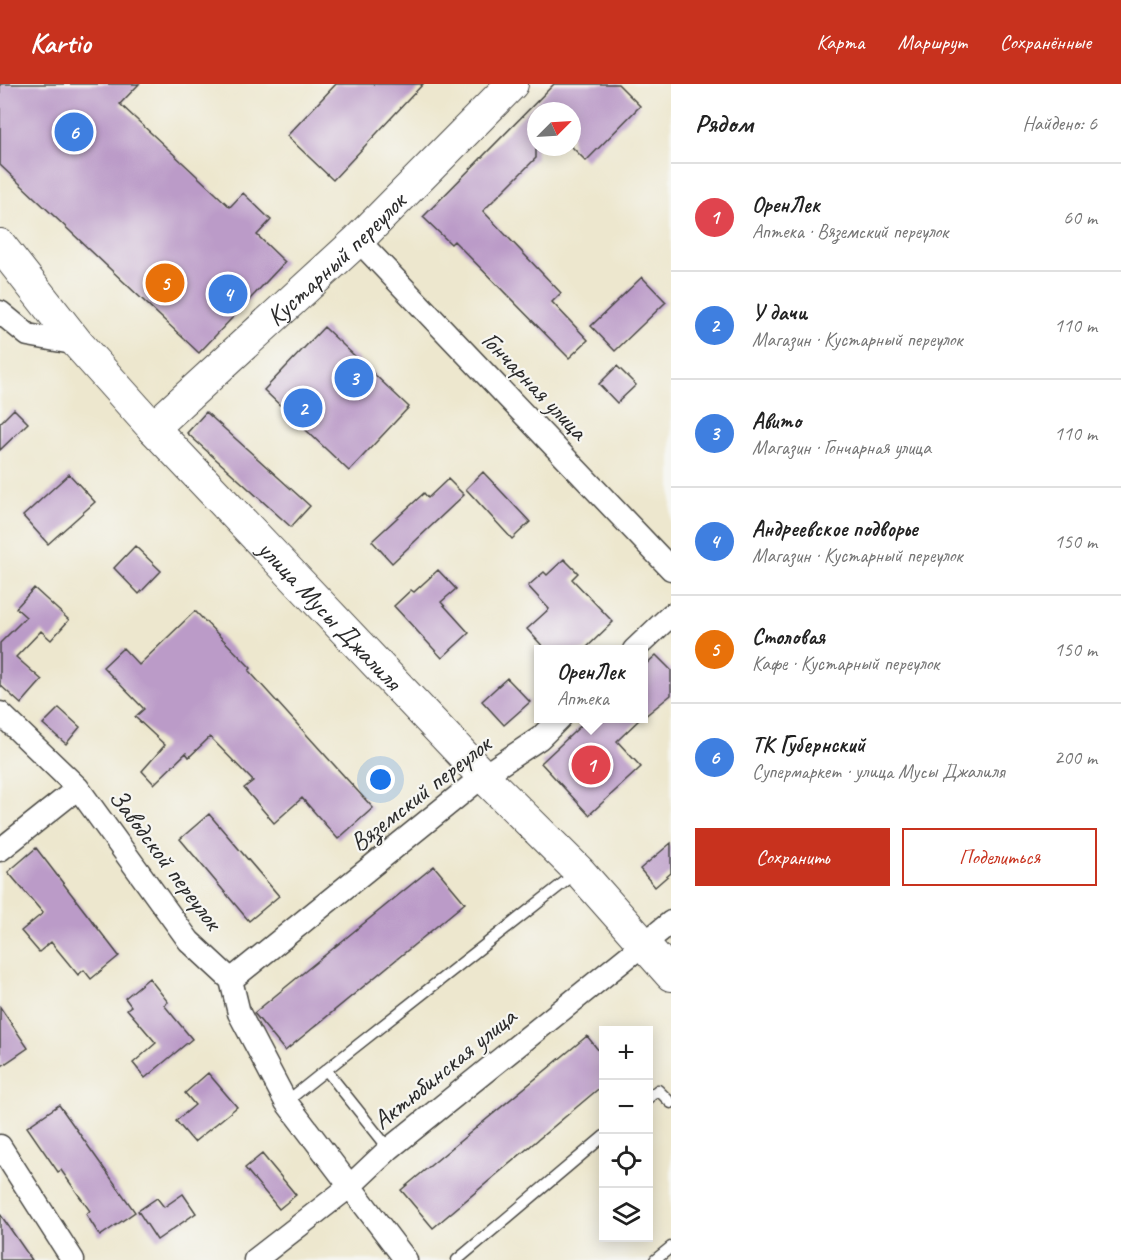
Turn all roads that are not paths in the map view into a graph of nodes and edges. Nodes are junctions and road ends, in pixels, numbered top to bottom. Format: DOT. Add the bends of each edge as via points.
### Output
graph roads {
  1 [pos="512,84"];
  2 [pos="358,240"];
  3 [pos="0,245"];
  4 [pos="0,312"];
  5 [pos="78,344"];
  6 [pos="153,428"];
  7 [pos="671,569"];
  8 [pos="671,615"];
  9 [pos="639,645"];
  10 [pos="0,713"];
  11 [pos="555,723"];
  12 [pos="483,776"];
  13 [pos="78,788"];
  14 [pos="0,850"];
  15 [pos="579,871"];
  16 [pos="671,922"];
  17 [pos="643,943"];
  18 [pos="671,975"];
  19 [pos="231,980"];
  20 [pos="326,1070"];
  21 [pos="653,1094"];
  22 [pos="286,1102"];
  23 [pos="671,1103"];
  24 [pos="599,1139"];
  25 [pos="0,1146"];
  26 [pos="389,1149"];
  27 [pos="349,1187"];
  28 [pos="671,1247"];
  29 [pos="73,1260"];
  30 [pos="255,1260"];
  31 [pos="406,1260"];
  32 [pos="457,1260"];
  33 [pos="655,1260"];
  1 -- 2 [label="street, Кустарный переулок"];
  2 -- 6 [label="street, Кустарный переулок"];
  2 -- 7 [label="street, Гончарная улица"];
  3 -- 5 [label="street, улица Мусы Джалиля"];
  4 -- 5 [label="street" via="28,334"];
  5 -- 6 [label="street, улица Мусы Джалиля"];
  6 -- 12 [label="street, улица Мусы Джалиля"];
  8 -- 9 [label="street"];
  10 -- 13 [label="street, Заводской переулок"];
  11 -- 12 [label="street, Вяземский переулок" via="540,738"];
  12 -- 15 [label="street, улица Мусы Джалиля"];
  12 -- 19 [label="street, Вяземский переулок"];
  13 -- 14 [label="street"];
  13 -- 19 [label="street, Заводской переулок" via="189,941"];
  15 -- 17 [label="street, улица Мусы Джалиля"];
  15 -- 20 [label="lane"];
  16 -- 17 [label="street, Актюбинская улица"];
  17 -- 18 [label="street, улица Мусы Джалиля"];
  17 -- 26 [label="street, Актюбинская улица"];
  19 -- 22 [label="street" via="239,1013"];
  20 -- 22 [label="lane"];
  20 -- 26 [label="lane"];
  21 -- 23 [label="lane" via="658,1090"];
  22 -- 27 [label="street"];
  24 -- 32 [label="lane"];
  25 -- 29 [label="street"];
  26 -- 27 [label="street, Актюбинская улица"];
  27 -- 30 [label="street, Актюбинская улица"];
  27 -- 31 [label="street"];
  28 -- 33 [label="lane"];
}
